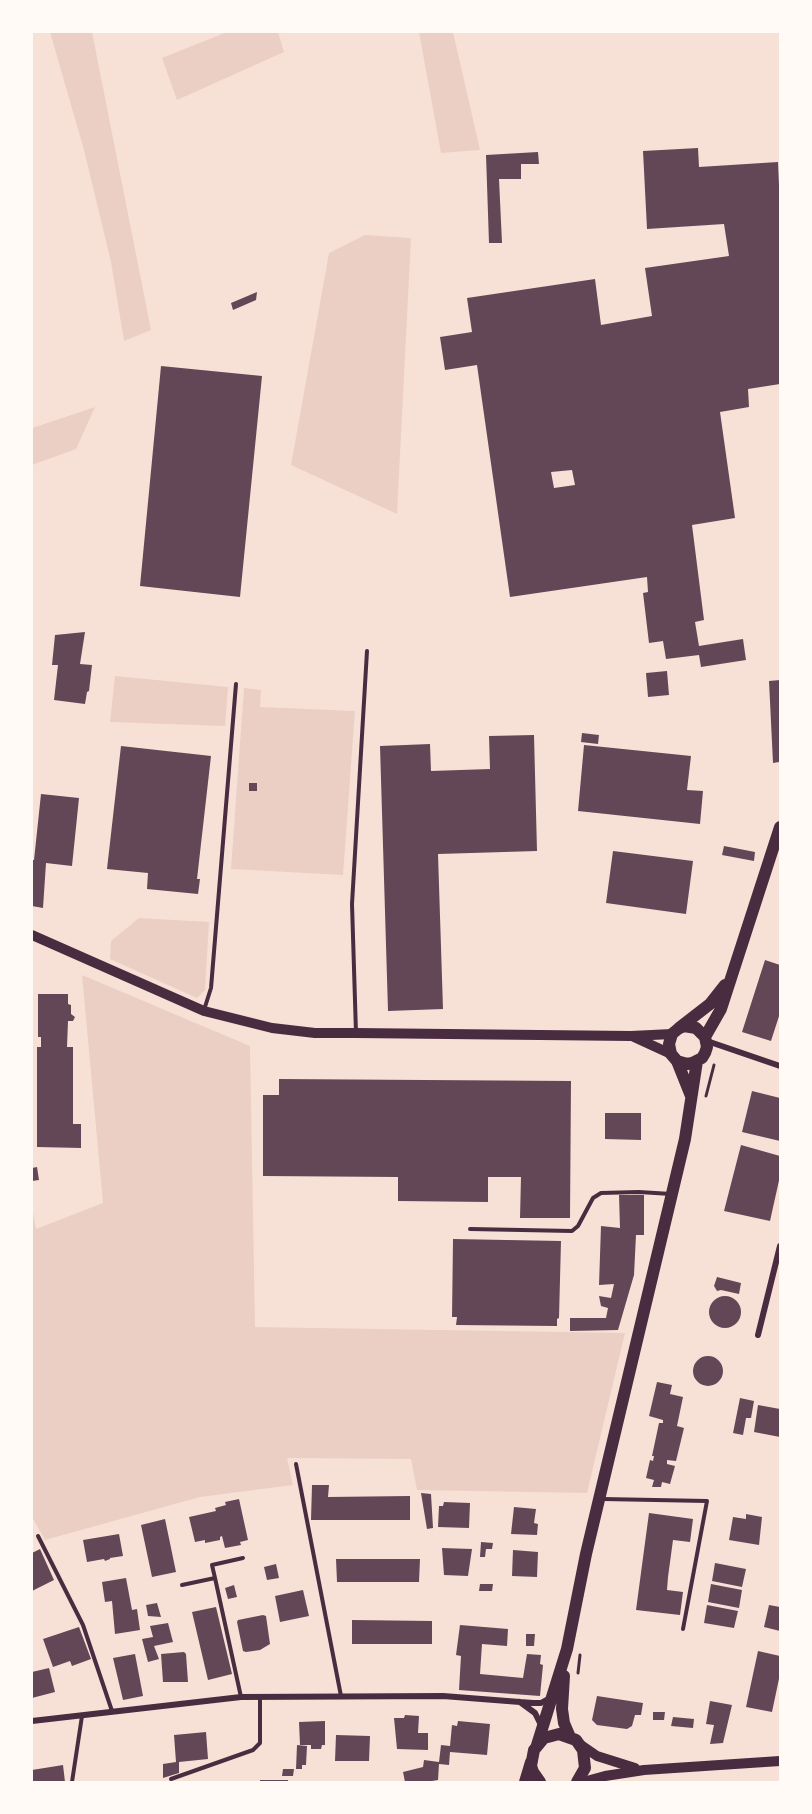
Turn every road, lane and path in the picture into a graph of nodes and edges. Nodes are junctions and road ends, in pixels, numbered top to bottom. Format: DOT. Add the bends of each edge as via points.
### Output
graph roads {
  1 [pos="367,651"];
  2 [pos="236,684"];
  3 [pos="780,827"];
  4 [pos="32,935"];
  5 [pos="731,977"];
  6 [pos="204,1011"];
  7 [pos="675,1031"];
  8 [pos="356,1033"];
  9 [pos="631,1036"];
  10 [pos="706,1039"];
  11 [pos="674,1058"];
  12 [pos="697,1061"];
  13 [pos="780,1066"];
  14 [pos="692,1100"];
  15 [pos="672,1194"];
  16 [pos="470,1229"];
  17 [pos="780,1246"];
  18 [pos="758,1335"];
  19 [pos="296,1464"];
  20 [pos="599,1499"];
  21 [pos="38,1536"];
  22 [pos="243,1558"];
  23 [pos="215,1578"];
  24 [pos="182,1585"];
  25 [pos="683,1629"];
  26 [pos="567,1649"];
  27 [pos="340,1696"];
  28 [pos="553,1696"];
  29 [pos="241,1697"];
  30 [pos="260,1697"];
  31 [pos="520,1702"];
  32 [pos="112,1712"];
  33 [pos="82,1715"];
  34 [pos="32,1721"];
  35 [pos="542,1728"];
  36 [pos="570,1737"];
  37 [pos="537,1745"];
  38 [pos="581,1745"];
  39 [pos="531,1761"];
  40 [pos="780,1761"];
  41 [pos="644,1770"];
  42 [pos="171,1779"];
  43 [pos="72,1782"];
  44 [pos="525,1782"];
  45 [pos="540,1782"];
  46 [pos="577,1782"];
  47 [pos="583,1782"];
  1 -- 8 [label="lane" via="352,904"];
  2 -- 6 [label="lane" via="211,988"];
  3 -- 5 [label="main road"];
  4 -- 6 [label="main road"];
  5 -- 7 [label="main road" via="710,1004"];
  5 -- 10 [label="main road"];
  6 -- 8 [label="main road" via="272,1028"];
  7 -- 9 [label="main road"];
  7 -- 10 [label="main road" via="684,1026 696,1028"];
  7 -- 11 [label="main road" via="669,1044"];
  8 -- 9 [label="main road"];
  9 -- 11 [label="main road"];
  10 -- 12 [label="main road" via="705,1053"];
  10 -- 13 [label="street"];
  11 -- 12 [label="main road" via="687,1064"];
  11 -- 14 [label="main road"];
  12 -- 14 [label="main road"];
  14 -- 15 [label="main road"];
  15 -- 16 [label="lane" via="601,1193 593,1198 572,1231"];
  15 -- 20 [label="main road"];
  17 -- 18 [label="street"];
  19 -- 27 [label="lane"];
  20 -- 25 [label="lane" via="707,1501"];
  20 -- 26 [label="main road"];
  21 -- 32 [label="lane" via="83,1625"];
  22 -- 23 [label="lane" via="212,1565"];
  23 -- 24 [label="lane"];
  23 -- 29 [label="lane"];
  26 -- 28 [label="main road"];
  26 -- 36 [label="main road" via="562,1709"];
  27 -- 30 [label="street"];
  27 -- 31 [label="street" via="443,1696"];
  28 -- 31 [label="street" via="541,1703"];
  28 -- 35 [label="main road"];
  29 -- 30 [label="street"];
  29 -- 32 [label="street"];
  30 -- 42 [label="lane" via="260,1743 253,1750"];
  31 -- 35 [label="street" via="535,1713"];
  32 -- 33 [label="street"];
  33 -- 34 [label="street"];
  33 -- 43 [label="lane"];
  35 -- 37 [label="main road"];
  36 -- 37 [label="main road" via="553,1735"];
  36 -- 38 [label="main road"];
  37 -- 39 [label="main road"];
  38 -- 41 [label="main road" via="608,1760"];
  38 -- 46 [label="main road" via="586,1763"];
  39 -- 44 [label="main road"];
  39 -- 45 [label="main road"];
  40 -- 41 [label="main road"];
  41 -- 47 [label="main road"];
}
